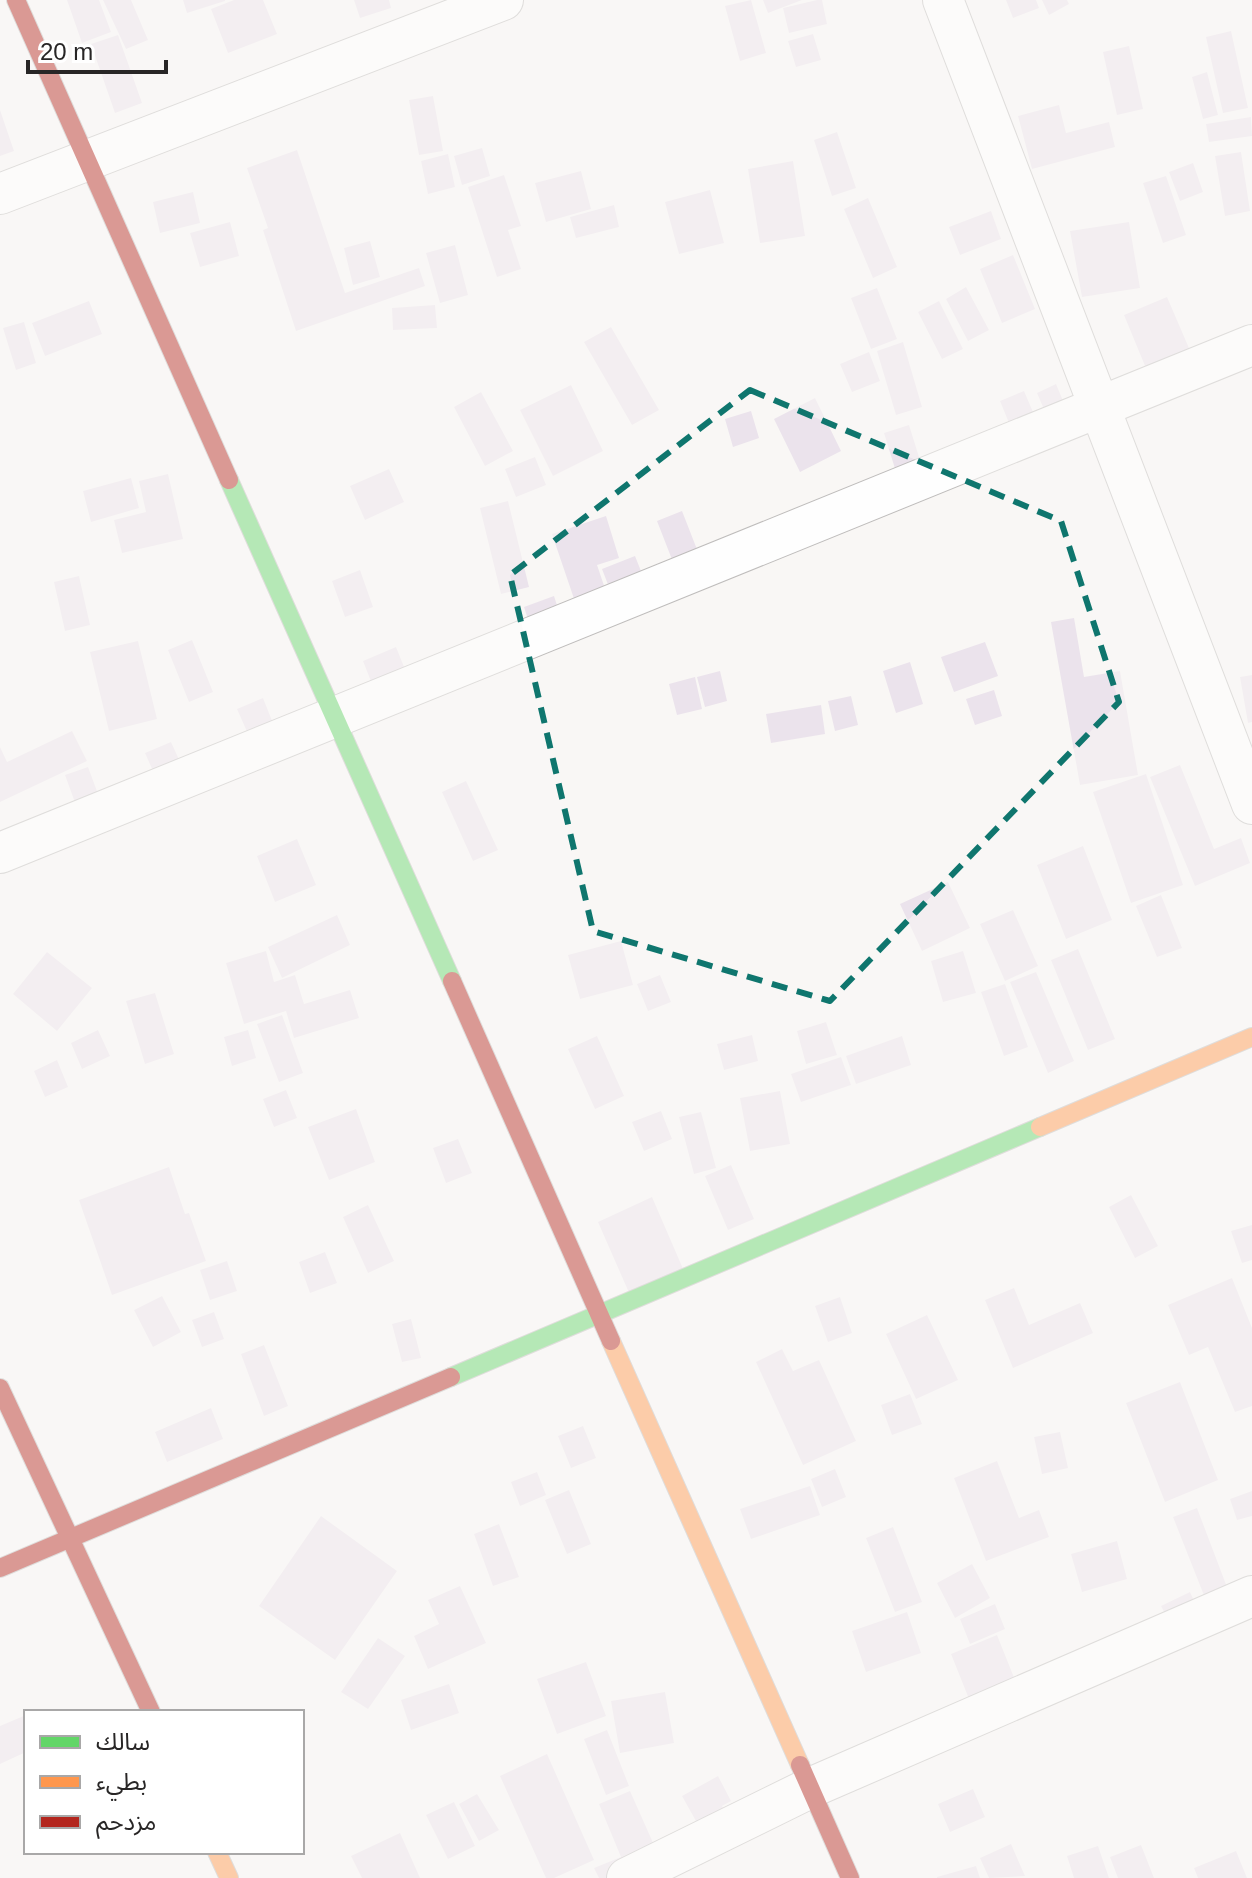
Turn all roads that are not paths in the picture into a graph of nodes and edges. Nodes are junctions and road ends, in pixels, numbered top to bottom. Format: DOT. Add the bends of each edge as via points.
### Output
graph roads {
  1 [pos="16,0"];
  2 [pos="503,0"];
  3 [pos="943,0"];
  4 [pos="87,160"];
  5 [pos="0,194"];
  6 [pos="1252,345"];
  7 [pos="1099,407"];
  8 [pos="335,717"];
  9 [pos="1252,804"];
  10 [pos="0,853"];
  11 [pos="1252,1037"];
  12 [pos="600,1314"];
  13 [pos="0,1388"];
  14 [pos="71,1539"];
  15 [pos="0,1568"];
  16 [pos="1252,1596"];
  17 [pos="150,1710"];
  18 [pos="810,1788"];
  19 [pos="218,1854"];
  20 [pos="229,1878"];
  21 [pos="627,1878"];
  22 [pos="850,1878"];
  1 -- 4 [label="street"];
  2 -- 4 [label="street"];
  3 -- 7 [label="street"];
  4 -- 5 [label="street"];
  4 -- 8 [label="street"];
  6 -- 7 [label="street"];
  7 -- 8 [label="street"];
  7 -- 9 [label="street"];
  8 -- 10 [label="street"];
  8 -- 12 [label="street"];
  11 -- 12 [label="street"];
  12 -- 14 [label="street"];
  12 -- 18 [label="street"];
  13 -- 14 [label="street"];
  14 -- 15 [label="street"];
  14 -- 17 [label="street"];
  16 -- 18 [label="street"];
  18 -- 21 [label="street"];
  18 -- 22 [label="street"];
  19 -- 20 [label="street"];
}
